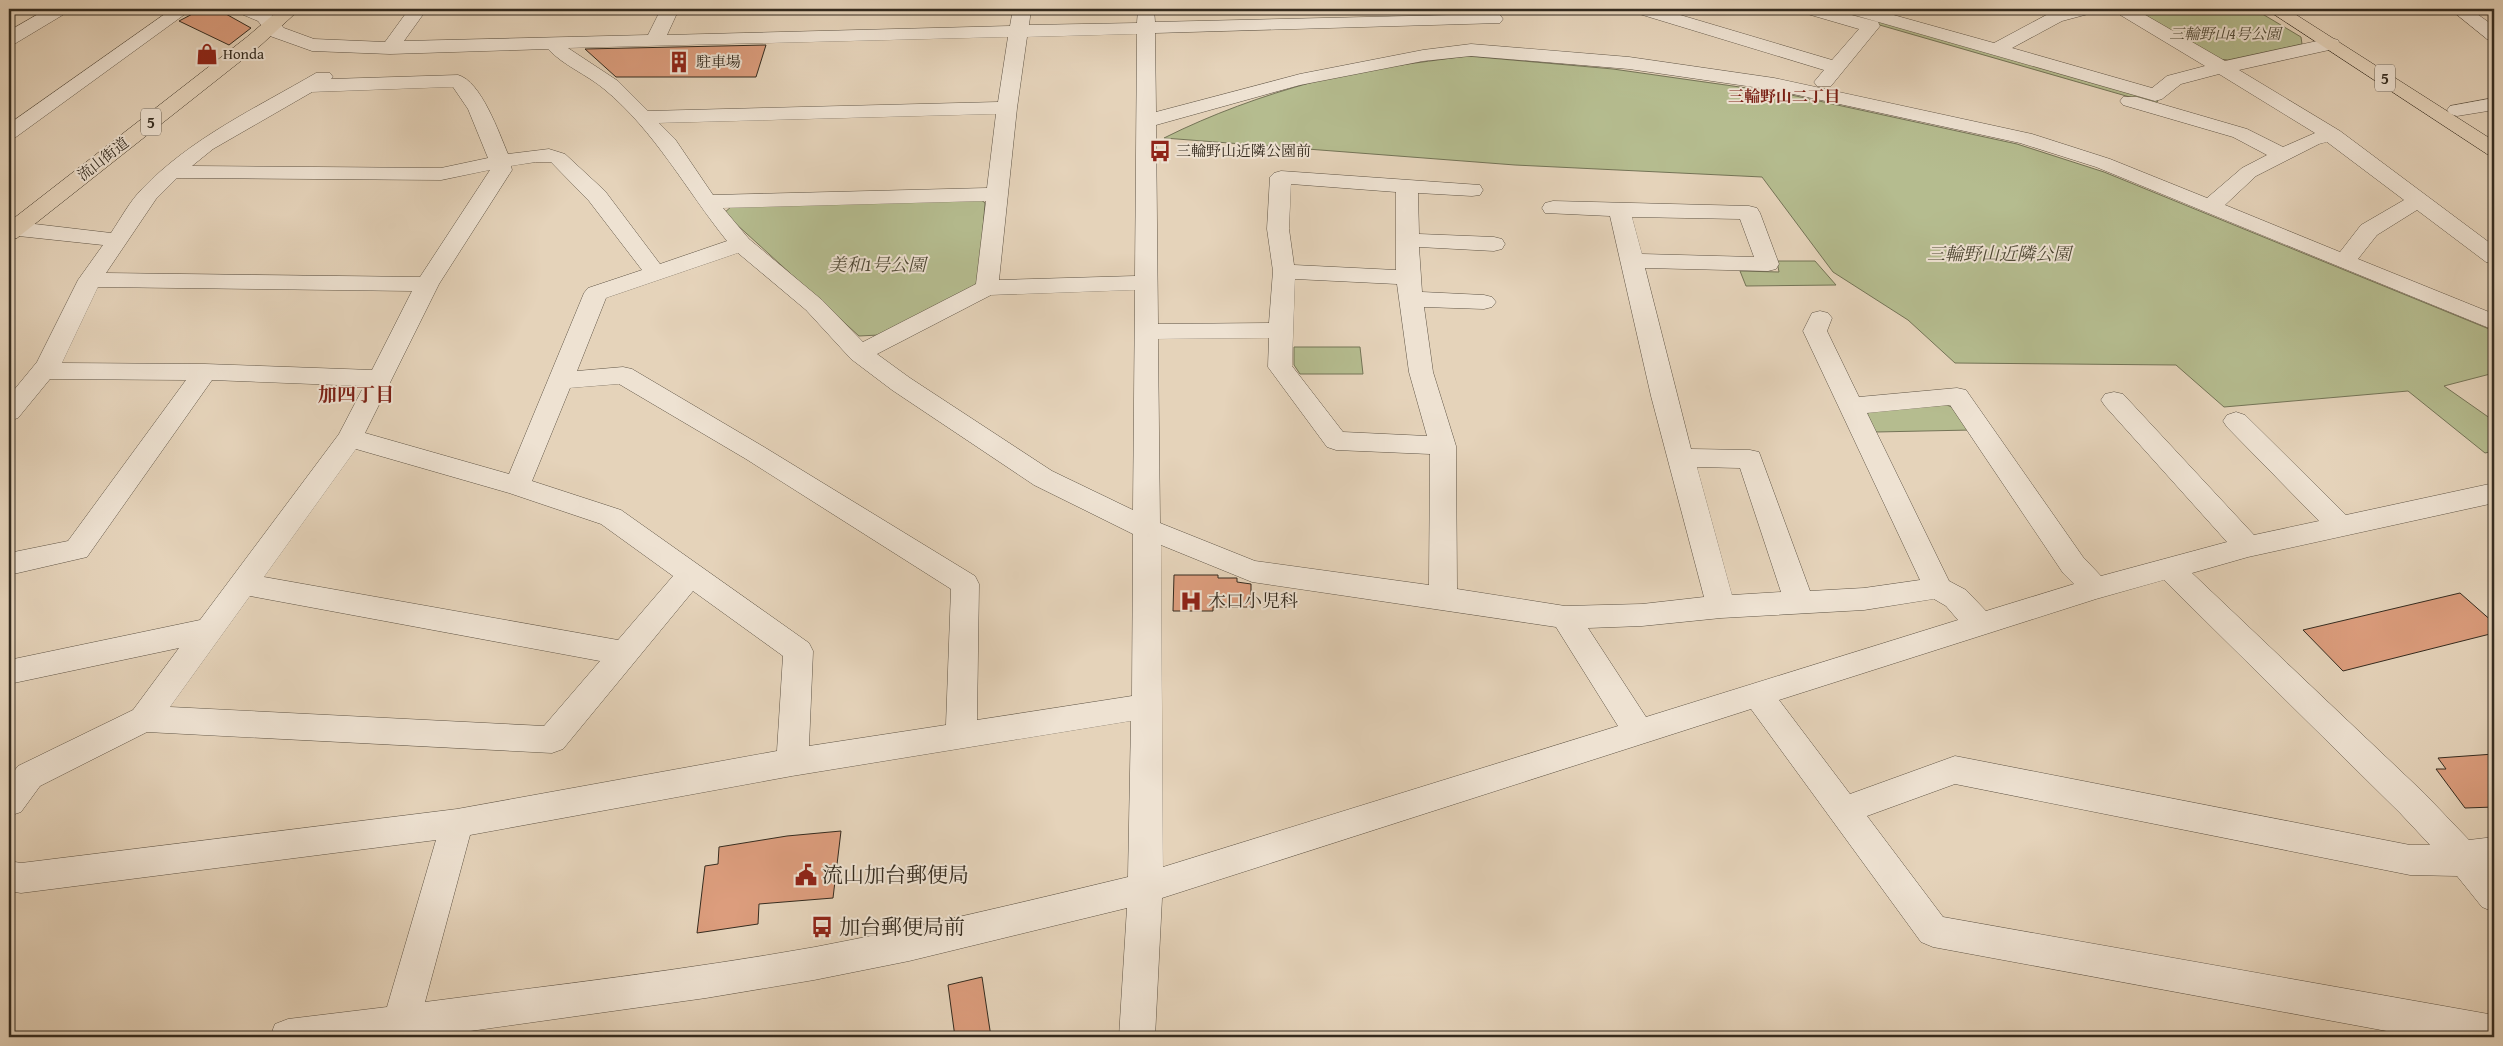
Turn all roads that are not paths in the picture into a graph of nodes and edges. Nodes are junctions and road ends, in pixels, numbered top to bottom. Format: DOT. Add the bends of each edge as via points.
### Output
graph roads {
  1 [pos="60,9"];
  2 [pos="183,9"];
  3 [pos="245,9"];
  4 [pos="290,9"];
  5 [pos="418,9"];
  6 [pos="670,9"];
  7 [pos="1022,9"];
  8 [pos="1642,9"];
  9 [pos="1810,9"];
  10 [pos="1853,9"];
  11 [pos="1901,9"];
  12 [pos="2086,9"];
  13 [pos="2123,9"];
  14 [pos="2275,9"];
  15 [pos="2297,9"];
  16 [pos="2459,9"];
  17 [pos="1491,14"];
  18 [pos="1382,16"];
  19 [pos="1267,17"];
  20 [pos="1146,18"];
  21 [pos="1877,22"];
  22 [pos="272,25"];
  23 [pos="1020,32"];
  24 [pos="2494,35"];
  25 [pos="9,39"];
  26 [pos="655,40"];
  27 [pos="553,43"];
  28 [pos="2331,44"];
  29 [pos="366,48"];
  30 [pos="390,48"];
  31 [pos="1995,50"];
  32 [pos="1516,53"];
  33 [pos="1395,61"];
  34 [pos="1835,67"];
  35 [pos="2223,68"];
  36 [pos="308,86"];
  37 [pos="1816,93"];
  38 [pos="2494,104"];
  39 [pos="1007,108"];
  40 [pos="2457,110"];
  41 [pos="642,118"];
  42 [pos="1146,122"];
  43 [pos="9,133"];
  44 [pos="2494,134"];
  45 [pos="2333,136"];
  46 [pos="2494,150"];
  47 [pos="2284,155"];
  48 [pos="501,163"];
  49 [pos="172,172"];
  50 [pos="1406,186"];
  51 [pos="1472,190"];
  52 [pos="998,194"];
  53 [pos="2419,200"];
  54 [pos="707,202"];
  55 [pos="2210,207"];
  56 [pos="1553,208"];
  57 [pos="1620,210"];
  58 [pos="11,230"];
  59 [pos="117,240"];
  60 [pos="1408,240"];
  61 [pos="741,244"];
  62 [pos="1494,244"];
  63 [pos="2494,257"];
  64 [pos="1634,260"];
  65 [pos="2344,262"];
  66 [pos="1284,271"];
  67 [pos="655,272"];
  68 [pos="90,280"];
  69 [pos="1146,283"];
  70 [pos="427,284"];
  71 [pos="987,288"];
  72 [pos="1410,288"];
  73 [pos="1484,302"];
  74 [pos="1820,318"];
  75 [pos="2494,323"];
  76 [pos="1280,330"];
  77 [pos="1145,332"];
  78 [pos="860,353"];
  79 [pos="43,371"];
  80 [pos="205,372"];
  81 [pos="380,378"];
  82 [pos="562,380"];
  83 [pos="2114,400"];
  84 [pos="1851,406"];
  85 [pos="9,412"];
  86 [pos="2236,421"];
  87 [pos="350,438"];
  88 [pos="1443,446"];
  89 [pos="1682,458"];
  90 [pos="517,486"];
  91 [pos="2494,493"];
  92 [pos="2341,527"];
  93 [pos="1145,528"];
  94 [pos="2248,547"];
  95 [pos="9,564"];
  96 [pos="2169,568"];
  97 [pos="690,574"];
  98 [pos="243,584"];
  99 [pos="1938,588"];
  100 [pos="2095,588"];
  101 [pos="1443,600"];
  102 [pos="1799,602"];
  103 [pos="1721,607"];
  104 [pos="1565,617"];
  105 [pos="1979,623"];
  106 [pos="209,630"];
  107 [pos="622,653"];
  108 [pos="9,672"];
  109 [pos="1757,694"];
  110 [pos="1147,706"];
  111 [pos="144,719"];
  112 [pos="1639,732"];
  113 [pos="961,735"];
  114 [pos="792,762"];
  115 [pos="9,802"];
  116 [pos="1844,811"];
  117 [pos="457,823"];
  118 [pos="2474,856"];
  119 [pos="9,876"];
  120 [pos="1146,888"];
  121 [pos="2494,896"];
  122 [pos="399,1030"];
  123 [pos="2494,1033"];
  124 [pos="288,1037"];
  125 [pos="1137,1037"];
  1 -- 25 [label="street"];
  2 -- 43 [label="street"];
  3 -- 22 [label="street"];
  4 -- 22 [label="main road, 流山街道 / 5"];
  5 -- 30 [label="street"];
  6 -- 26 [label="street"];
  7 -- 23 [label="street"];
  8 -- 34 [label="street"];
  9 -- 21 [label="street"];
  10 -- 21 [label="street"];
  11 -- 21 [label="street"];
  12 -- 31 [label="street" via="2056,17"];
  13 -- 35 [label="street"];
  14 -- 28 [label="main road, 5"];
  15 -- 40 [label="main road, 5"];
  16 -- 24 [label="street"];
  17 -- 18 [label="street"];
  17 -- 32 [label="street"];
  18 -- 19 [label="street"];
  18 -- 33 [label="street"];
  19 -- 20 [label="street"];
  20 -- 23 [label="street"];
  20 -- 42 [label="street"];
  21 -- 31 [label="street"];
  21 -- 34 [label="street"];
  21 -- 47 [label="street" via="2240,133"];
  22 -- 29 [label="street" via="277,32 312,45"];
  22 -- 58 [label="main road, 流山街道 / 5"];
  23 -- 26 [label="street"];
  23 -- 39 [label="street"];
  26 -- 27 [label="street"];
  27 -- 30 [label="street"];
  27 -- 41 [label="street" via="564,55 611,85"];
  28 -- 35 [label="street"];
  28 -- 46 [label="main road, 5"];
  29 -- 30 [label="street"];
  29 -- 36 [label="street" via="360,56"];
  31 -- 35 [label="street" via="2155,95 2184,76"];
  32 -- 33 [label="street" via="1448,51"];
  32 -- 37 [label="street" via="1629,63"];
  33 -- 42 [label="street" via="1318,75"];
  34 -- 37 [label="street"];
  35 -- 45 [label="street"];
  36 -- 48 [label="street" via="458,81 478,108"];
  36 -- 49 [label="street" via="226,133"];
  37 -- 55 [label="street" via="2025,138 2103,163"];
  38 -- 40 [label="street"];
  39 -- 41 [label="street"];
  39 -- 52 [label="street"];
  40 -- 44 [label="main road, 5"];
  41 -- 54 [label="street" via="668,143"];
  42 -- 69 [label="street"];
  45 -- 47 [label="street" via="2312,140"];
  45 -- 53 [label="street"];
  47 -- 55 [label="street" via="2249,172"];
  48 -- 49 [label="street" via="441,174"];
  48 -- 67 [label="street" via="540,155 557,157 597,196"];
  48 -- 70 [label="street" via="497,178"];
  49 -- 59 [label="street" via="148,195"];
  50 -- 51 [label="street"];
  50 -- 60 [label="street"];
  50 -- 66 [label="street" via="1281,177 1278,229"];
  52 -- 54 [label="street"];
  52 -- 71 [label="street"];
  53 -- 63 [label="street"];
  53 -- 65 [label="street" via="2369,230"];
  54 -- 61 [label="street"];
  55 -- 65 [label="street"];
  56 -- 57 [label="street"];
  57 -- 64 [label="street"];
  57 -- 64 [label="street" via="1749,213 1768,264"];
  58 -- 59 [label="street"];
  59 -- 68 [label="street"];
  60 -- 62 [label="street"];
  60 -- 72 [label="street"];
  61 -- 67 [label="street"];
  61 -- 78 [label="street" via="814,305"];
  64 -- 89 [label="street" via="1664,396"];
  65 -- 75 [label="street"];
  66 -- 72 [label="street"];
  66 -- 76 [label="street"];
  67 -- 82 [label="street" via="596,293"];
  68 -- 70 [label="street"];
  68 -- 79 [label="street"];
  69 -- 71 [label="street"];
  69 -- 77 [label="street"];
  70 -- 81 [label="street"];
  71 -- 78 [label="street"];
  72 -- 73 [label="street"];
  72 -- 88 [label="street" via="1421,372"];
  74 -- 84 [label="street" via="1815,331"];
  76 -- 77 [label="street"];
  76 -- 88 [label="street" via="1280,367 1336,441"];
  77 -- 93 [label="street"];
  78 -- 93 [label="street" via="1043,478"];
  79 -- 80 [label="street"];
  79 -- 85 [label="street"];
  80 -- 81 [label="street"];
  80 -- 95 [label="street" via="77,550"];
  81 -- 87 [label="street"];
  82 -- 90 [label="street"];
  82 -- 113 [label="street" via="623,376 755,453 965,584"];
  83 -- 94 [label="street"];
  84 -- 99 [label="street"];
  84 -- 100 [label="street" via="1957,396 2073,565"];
  86 -- 92 [label="street"];
  87 -- 90 [label="street"];
  87 -- 98 [label="street"];
  88 -- 101 [label="street"];
  89 -- 102 [label="street" via="1750,459"];
  89 -- 103 [label="street"];
  90 -- 97 [label="street" via="611,517"];
  91 -- 92 [label="street"];
  92 -- 94 [label="street"];
  93 -- 101 [label="street" via="1252,571 1343,582"];
  93 -- 110 [label="street"];
  94 -- 96 [label="street"];
  96 -- 100 [label="street"];
  96 -- 118 [label="street" via="2412,803"];
  97 -- 107 [label="street"];
  97 -- 114 [label="street" via="798,651"];
  98 -- 106 [label="street"];
  98 -- 107 [label="street"];
  99 -- 102 [label="street" via="1864,599"];
  99 -- 105 [label="street" via="1956,598"];
  100 -- 105 [label="street"];
  101 -- 104 [label="street"];
  102 -- 103 [label="street"];
  103 -- 104 [label="street" via="1642,615"];
  104 -- 112 [label="street"];
  105 -- 109 [label="street"];
  106 -- 108 [label="street"];
  106 -- 111 [label="street"];
  107 -- 111 [label="street" via="552,740"];
  109 -- 112 [label="street"];
  109 -- 116 [label="street"];
  110 -- 113 [label="street"];
  110 -- 120 [label="street"];
  111 -- 115 [label="street" via="29,776"];
  112 -- 120 [label="street"];
  113 -- 114 [label="street"];
  114 -- 117 [label="street"];
  116 -- 118 [label="street" via="1955,770 2410,860"];
  116 -- 123 [label="street" via="1933,931"];
  117 -- 119 [label="street" via="22,878"];
  117 -- 122 [label="street"];
  118 -- 121 [label="street"];
  120 -- 122 [label="street" via="891,948 766,972"];
  120 -- 125 [label="street"];
  122 -- 124 [label="street"];
}
